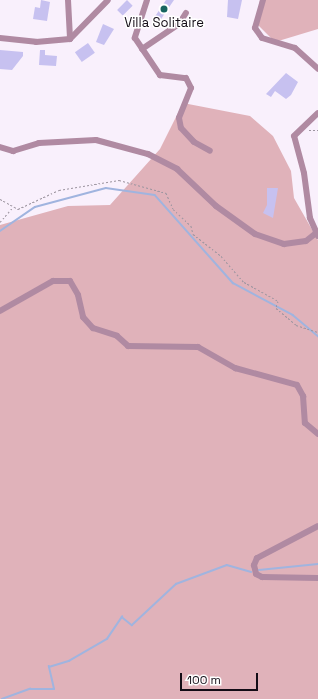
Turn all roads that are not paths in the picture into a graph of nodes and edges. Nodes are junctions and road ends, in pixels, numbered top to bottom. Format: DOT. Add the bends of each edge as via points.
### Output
graph roads {
  1 [pos="68,0"];
  2 [pos="108,0"];
  3 [pos="147,0"];
  4 [pos="263,0"];
  5 [pos="186,14"];
  6 [pos="0,38"];
  7 [pos="70,39"];
  8 [pos="142,49"];
  9 [pos="318,69"];
  10 [pos="318,113"];
  11 [pos="0,147"];
  12 [pos="210,151"];
  13 [pos="316,235"];
  14 [pos="0,311"];
  15 [pos="318,434"];
  16 [pos="318,526"];
  17 [pos="318,578"];
  1 -- 7 [label="street"];
  2 -- 7 [label="street"];
  3 -- 8 [label="street" via="135,38"];
  4 -- 9 [label="street" via="255,28 262,38 295,48"];
  5 -- 8 [label="street" via="179,24"];
  6 -- 7 [label="street" via="36,42"];
  8 -- 12 [label="street" via="160,75 186,78 191,88 179,118 181,128 194,142"];
  10 -- 13 [label="street" via="294,136"];
  11 -- 13 [label="street" via="13,151 39,143 96,140 148,154 177,168 216,206 255,234 284,244 306,241"];
  14 -- 15 [label="street" via="53,281 70,281 78,295 83,317 93,328 117,336 128,346 198,347 235,368 297,385 303,396 305,423"];
  16 -- 17 [label="street" via="258,558 254,565 256,574 262,577"];
}
